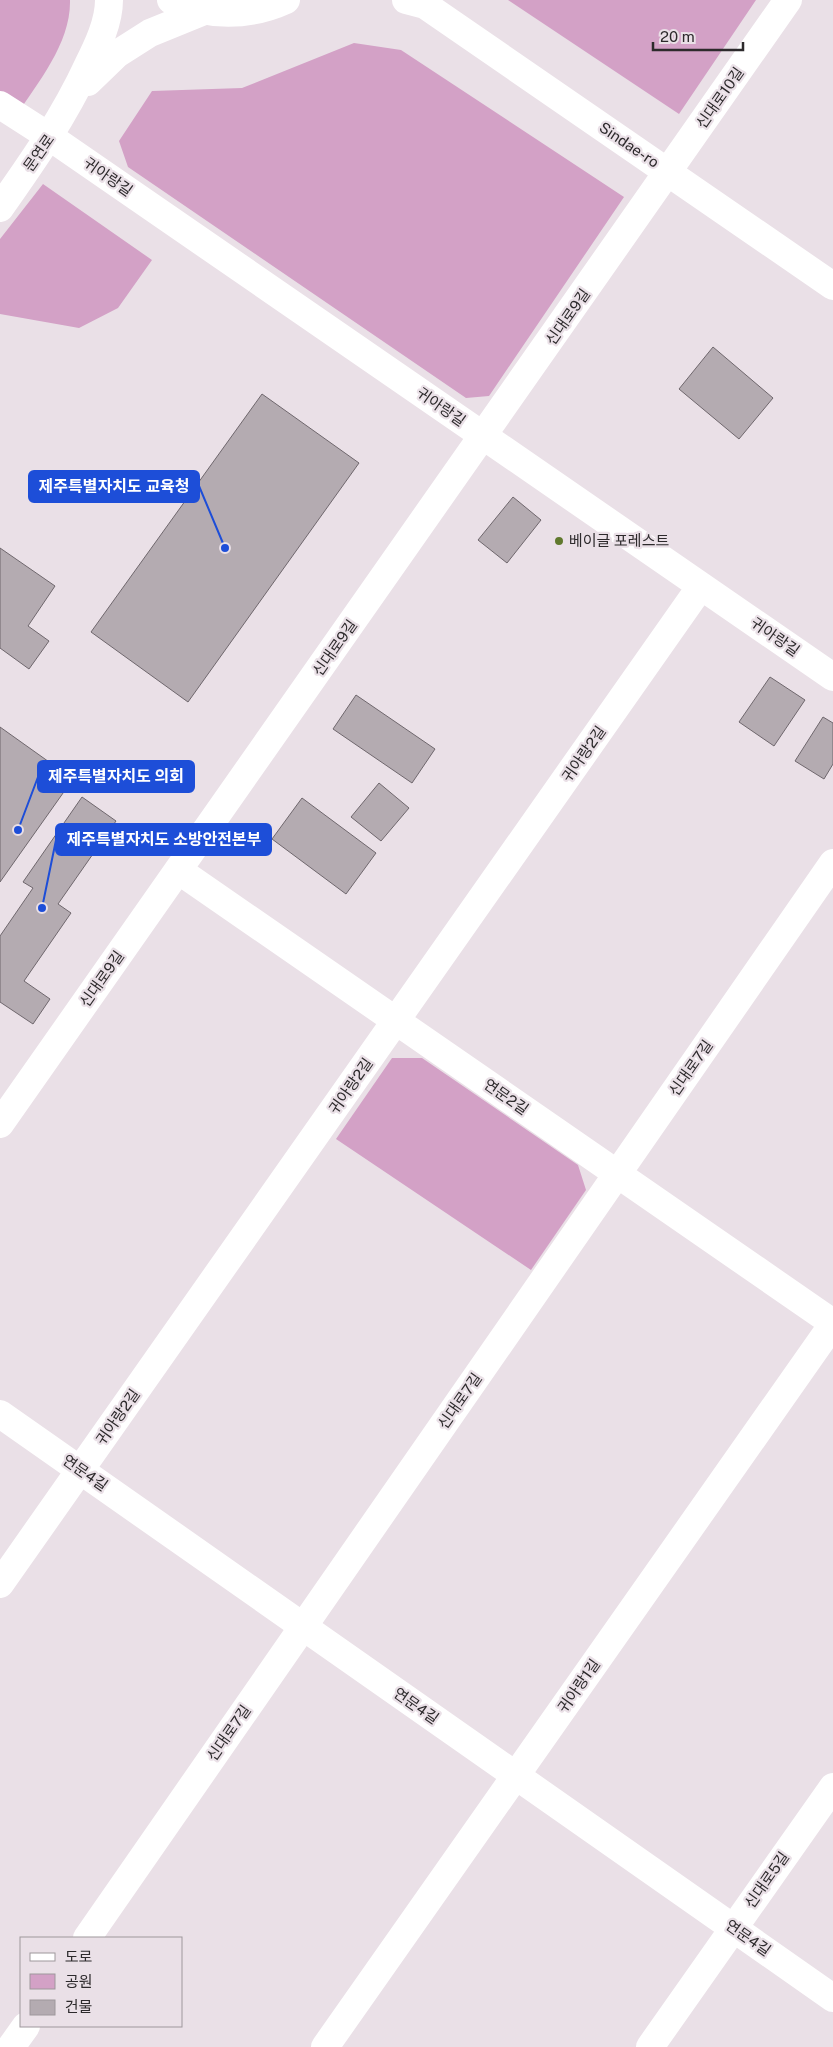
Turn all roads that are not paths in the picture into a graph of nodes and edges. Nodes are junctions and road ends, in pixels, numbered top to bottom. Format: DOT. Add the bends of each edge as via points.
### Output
graph roads {
  1 [pos="109,0"];
  2 [pos="171,0"];
  3 [pos="286,0"];
  4 [pos="788,0"];
  5 [pos="417,2"];
  6 [pos="204,11"];
  7 [pos="74,96"];
  8 [pos="0,105"];
  9 [pos="50,137"];
  10 [pos="669,172"];
  11 [pos="0,208"];
  12 [pos="833,286"];
  13 [pos="484,437"];
  14 [pos="701,586"];
  15 [pos="833,677"];
  16 [pos="833,863"];
  17 [pos="178,870"];
  18 [pos="396,1021"];
  19 [pos="0,1124"];
  20 [pos="618,1174"];
  21 [pos="833,1324"];
  22 [pos="0,1414"];
  23 [pos="80,1470"];
  24 [pos="0,1584"];
  25 [pos="303,1626"];
  26 [pos="516,1776"];
  27 [pos="833,1787"];
  28 [pos="734,1928"];
  29 [pos="87,1937"];
  30 [pos="833,1998"];
  31 [pos="25,2027"];
  32 [pos="11,2047"];
  33 [pos="325,2047"];
  34 [pos="650,2047"];
  1 -- 7 [label="street" via="99,42"];
  2 -- 6 [label="street"];
  3 -- 6 [label="street" via="252,12"];
  4 -- 10 [label="street, 신대로10길"];
  5 -- 10 [label="street, Sindae-ro"];
  6 -- 7 [label="street" via="150,33 117,54"];
  7 -- 9 [label="street, 문연로"];
  8 -- 9 [label="street, 귀아랑길"];
  9 -- 11 [label="street, 문연로"];
  9 -- 13 [label="street, 귀아랑길"];
  10 -- 12 [label="street, Sindae-ro"];
  10 -- 13 [label="street, 신대로9길"];
  13 -- 14 [label="street, 귀아랑길"];
  13 -- 17 [label="street, 신대로9길"];
  14 -- 15 [label="street, 귀아랑길"];
  14 -- 18 [label="street, 귀아랑2길"];
  16 -- 20 [label="street, 신대로7길"];
  17 -- 18 [label="street, 연문2길"];
  17 -- 19 [label="street, 신대로9길"];
  18 -- 20 [label="street, 연문2길"];
  18 -- 23 [label="street, 귀아랑2길"];
  20 -- 21 [label="street, 연문2길"];
  20 -- 25 [label="street, 신대로7길"];
  21 -- 26 [label="street, 귀아랑1길"];
  22 -- 23 [label="street, 연문4길"];
  23 -- 24 [label="street, 귀아랑2길"];
  23 -- 25 [label="street, 연문4길"];
  25 -- 26 [label="street, 연문4길"];
  25 -- 29 [label="street, 신대로7길"];
  26 -- 28 [label="street, 연문4길"];
  26 -- 33 [label="street, 귀아랑1길"];
  27 -- 28 [label="street, 신대로5길"];
  28 -- 30 [label="street, 연문4길"];
  28 -- 34 [label="street, 신대로5길"];
  31 -- 32 [label="street"];
}
